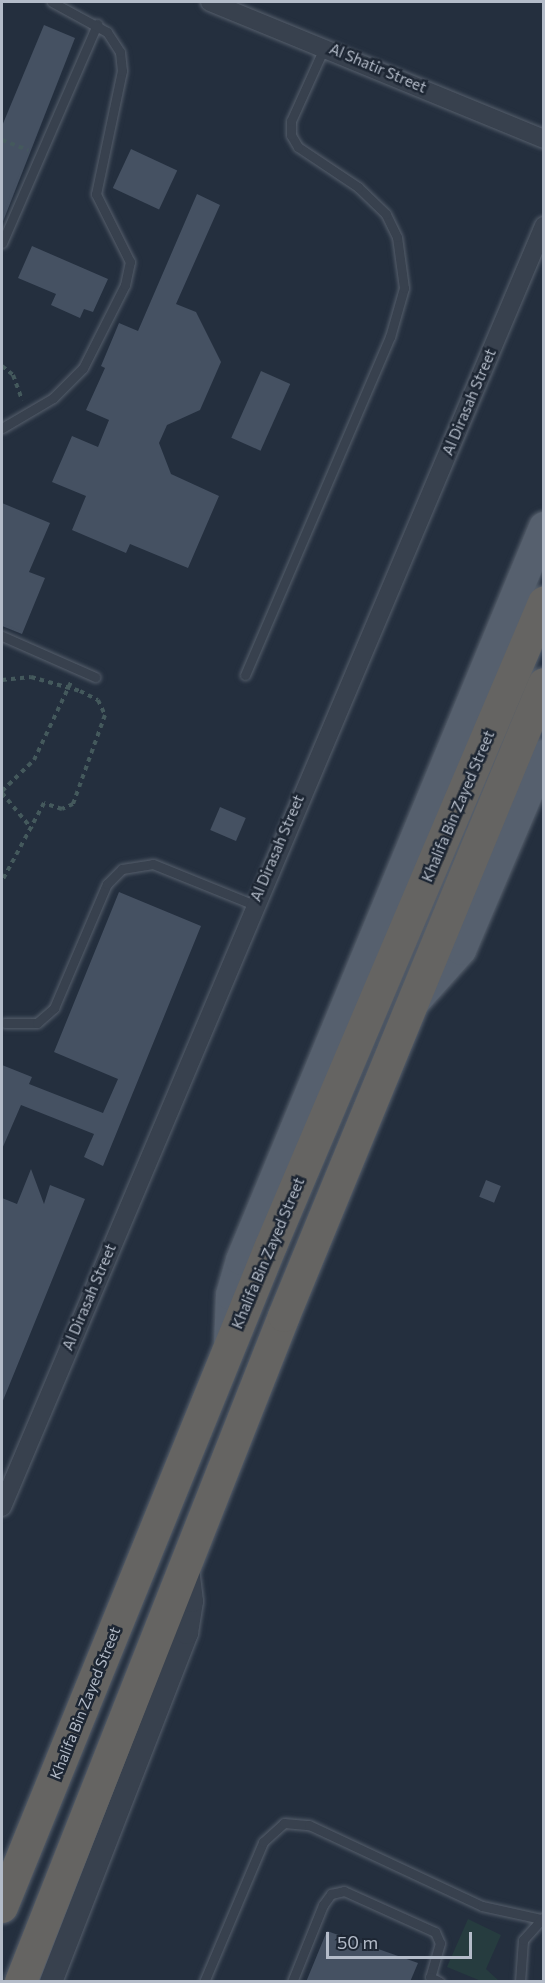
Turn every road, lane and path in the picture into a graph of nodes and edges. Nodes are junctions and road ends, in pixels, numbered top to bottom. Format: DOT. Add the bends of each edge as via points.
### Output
graph roads {
  1 [pos="52,2"];
  2 [pos="210,2"];
  3 [pos="97,24"];
  4 [pos="325,46"];
  5 [pos="543,139"];
  6 [pos="2,140"];
  7 [pos="40,155"];
  8 [pos="543,226"];
  9 [pos="2,243"];
  10 [pos="2,366"];
  11 [pos="29,415"];
  12 [pos="2,428"];
  13 [pos="543,527"];
  14 [pos="543,603"];
  15 [pos="2,636"];
  16 [pos="76,669"];
  17 [pos="245,675"];
  18 [pos="95,677"];
  19 [pos="2,680"];
  20 [pos="543,684"];
  21 [pos="68,688"];
  22 [pos="543,755"];
  23 [pos="2,792"];
  24 [pos="32,830"];
  25 [pos="2,881"];
  26 [pos="252,904"];
  27 [pos="412,1005"];
  28 [pos="5,1023"];
  29 [pos="229,1348"];
  30 [pos="9,1471"];
  31 [pos="2,1507"];
  32 [pos="188,1569"];
  33 [pos="9,1875"];
  34 [pos="2,1907"];
  35 [pos="542,1919"];
  36 [pos="21,1982"];
  37 [pos="51,1982"];
  38 [pos="204,1982"];
  39 [pos="292,1982"];
  40 [pos="440,1982"];
  41 [pos="520,1982"];
  1 -- 3 [label="lane"];
  2 -- 4 [label="street, Al Shatir Street"];
  3 -- 7 [label="lane"];
  3 -- 11 [label="lane" via="120,52 122,70 96,194 130,262 125,285 83,368"];
  4 -- 5 [label="street, Al Shatir Street"];
  4 -- 17 [label="lane" via="291,121 291,135 298,147 358,187 386,214 399,245 404,288 390,337"];
  6 -- 7 [label="path"];
  7 -- 9 [label="lane"];
  8 -- 26 [label="street, Al Dirasah Street"];
  10 -- 11 [label="path" via="13,375"];
  11 -- 12 [label="lane"];
  13 -- 29 [label="main road" via="241,1260 231,1294"];
  14 -- 29 [label="highway, Khalifa Bin Zayed Street"];
  15 -- 16 [label="lane"];
  16 -- 18 [label="lane"];
  16 -- 21 [label="path"];
  19 -- 21 [label="path" via="30,677"];
  20 -- 27 [label="highway"];
  21 -- 23 [label="path" via="34,760"];
  21 -- 24 [label="path" via="98,700 105,715 73,804 62,809 44,803"];
  22 -- 27 [label="main road" via="461,950"];
  23 -- 24 [label="path"];
  24 -- 25 [label="path"];
  26 -- 28 [label="lane" via="153,864 122,869 107,884 54,1008 37,1023"];
  26 -- 30 [label="street, Al Dirasah Street"];
  27 -- 32 [label="highway"];
  29 -- 33 [label="highway, Khalifa Bin Zayed Street"];
  30 -- 31 [label="street, Al Dirasah Street"];
  32 -- 36 [label="highway"];
  32 -- 37 [label="street" via="192,1601 187,1633"];
  33 -- 34 [label="highway, Khalifa Bin Zayed Street"];
  35 -- 38 [label="lane" via="482,1906 293,1821 275,1827 262,1842"];
  35 -- 41 [label="lane" via="518,1953"];
  39 -- 40 [label="lane" via="323,1905 331,1894 344,1892 435,1932 440,1949 429,1977"];
}
